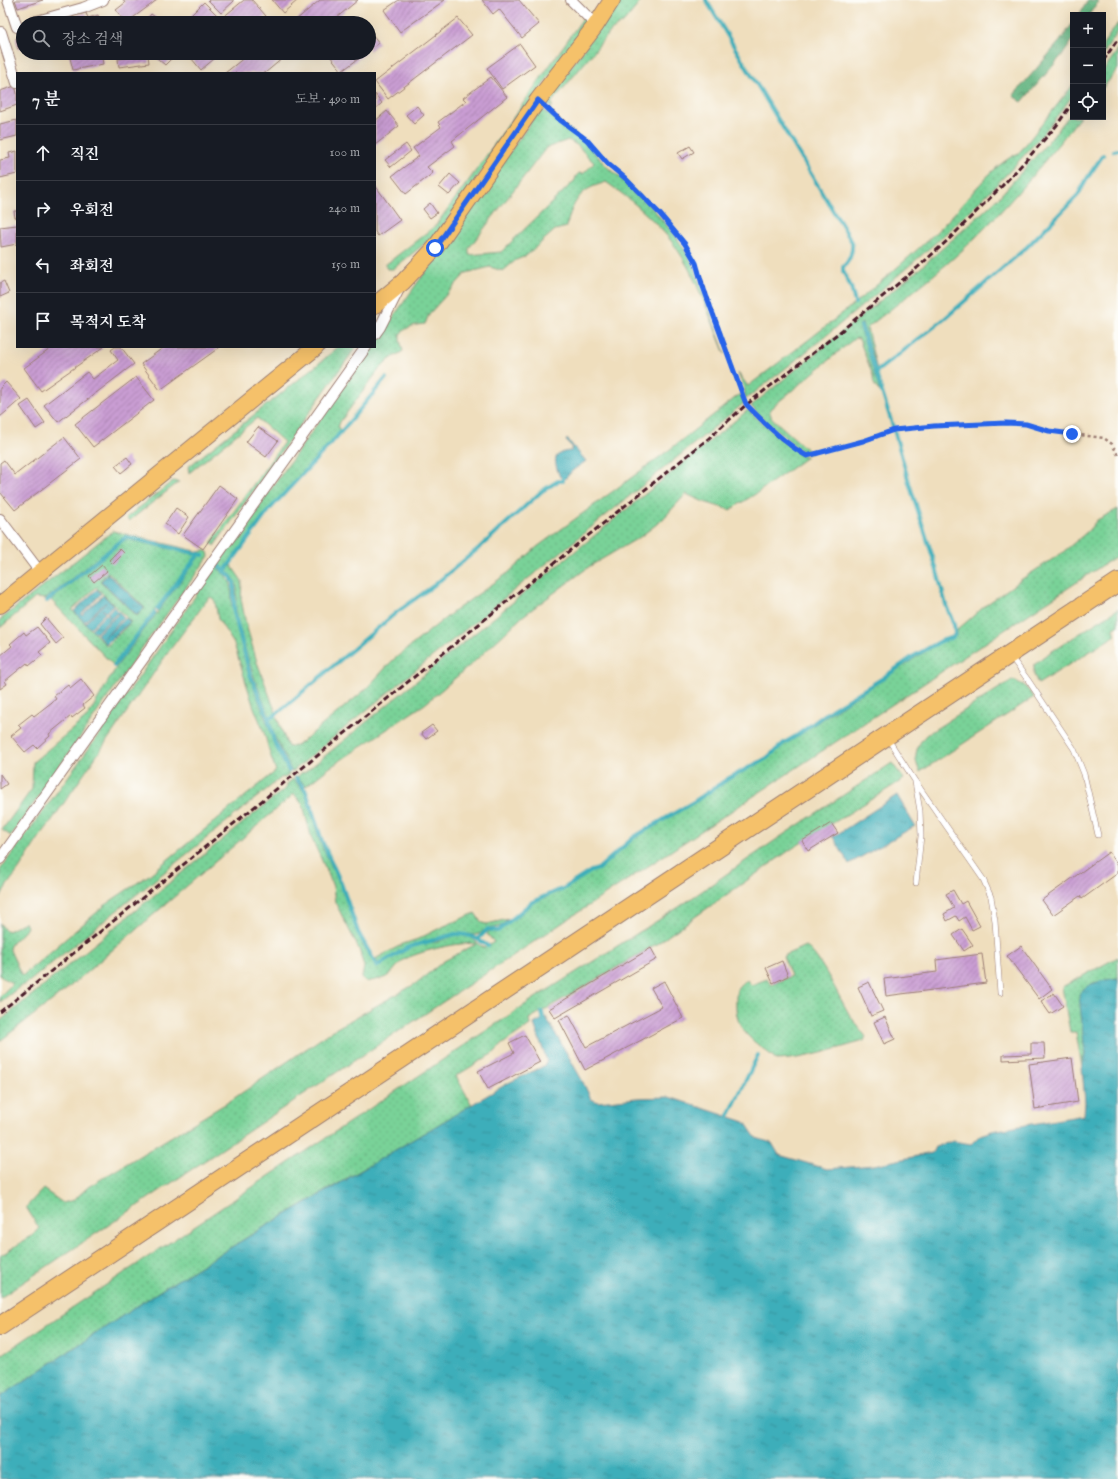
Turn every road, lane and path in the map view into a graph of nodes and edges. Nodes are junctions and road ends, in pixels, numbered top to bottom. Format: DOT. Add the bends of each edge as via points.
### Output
graph roads {
  1 [pos="8,0"];
  2 [pos="103,0"];
  3 [pos="571,0"];
  4 [pos="612,0"];
  5 [pos="55,16"];
  6 [pos="16,17"];
  7 [pos="596,25"];
  8 [pos="16,27"];
  9 [pos="1,32"];
  10 [pos="16,80"];
  11 [pos="538,100"];
  12 [pos="403,282"];
  13 [pos="376,304"];
  14 [pos="376,333"];
  15 [pos="315,348"];
  16 [pos="365,348"];
  17 [pos="1118,454"];
  18 [pos="0,519"];
  19 [pos="40,572"];
  20 [pos="1118,582"];
  21 [pos="0,605"];
  22 [pos="1009,654"];
  23 [pos="887,737"];
  24 [pos="915,781"];
  25 [pos="1098,835"];
  26 [pos="0,859"];
  27 [pos="916,882"];
  28 [pos="1000,993"];
  29 [pos="0,1326"];
  1 -- 6 [label="street"];
  2 -- 5 [label="street"];
  3 -- 7 [label="street"];
  4 -- 7 [label="main road"];
  7 -- 11 [label="main road"];
  8 -- 9 [label="street"];
  9 -- 10 [label="street"];
  11 -- 12 [label="main road" via="435,248"];
  11 -- 17 [label="path" via="587,140 660,214 685,244 696,263 746,404 759,419 807,456 894,430 1006,423 1026,424 1049,431 1104,438 1112,444"];
  12 -- 13 [label="main road"];
  12 -- 14 [label="street"];
  15 -- 19 [label="main road"];
  16 -- 26 [label="street"];
  18 -- 19 [label="street"];
  19 -- 21 [label="main road"];
  20 -- 22 [label="highway"];
  22 -- 23 [label="highway"];
  22 -- 25 [label="lane" via="1074,749 1084,774"];
  23 -- 24 [label="lane"];
  23 -- 29 [label="highway"];
  24 -- 27 [label="lane" via="921,836"];
  24 -- 28 [label="lane" via="983,878 991,897"];
}
